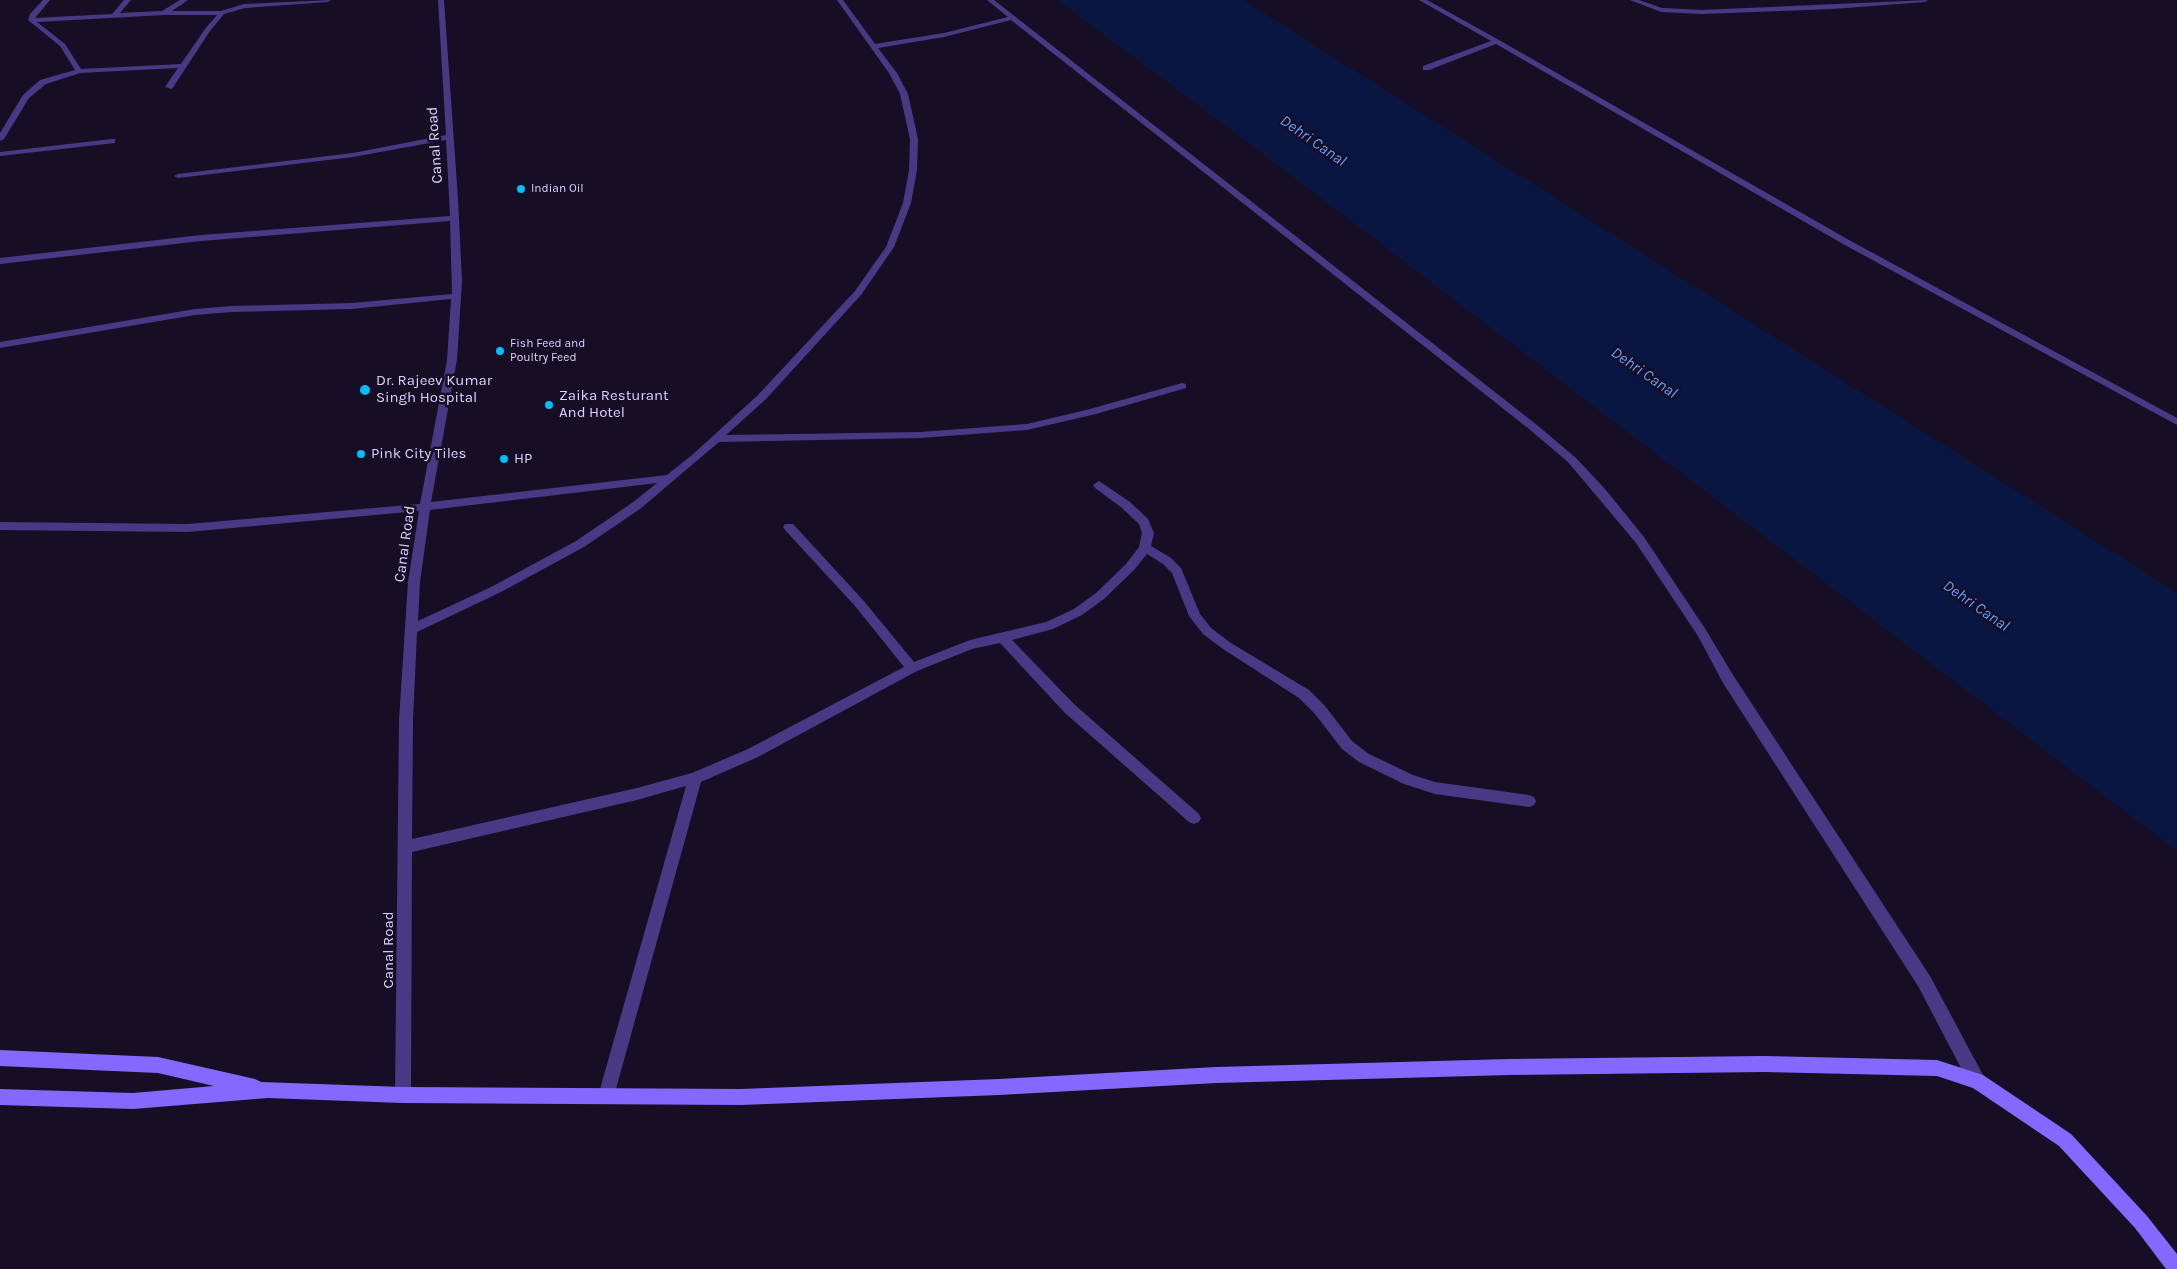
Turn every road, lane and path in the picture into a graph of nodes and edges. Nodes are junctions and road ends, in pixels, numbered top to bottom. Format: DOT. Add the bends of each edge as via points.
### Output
graph roads {
  1 [pos="47,0"];
  2 [pos="128,0"];
  3 [pos="185,0"];
  4 [pos="328,0"];
  5 [pos="441,0"];
  6 [pos="840,0"];
  7 [pos="990,0"];
  8 [pos="1422,0"];
  9 [pos="1633,0"];
  10 [pos="1925,0"];
  11 [pos="164,13"];
  12 [pos="222,13"];
  13 [pos="114,16"];
  14 [pos="1012,18"];
  15 [pos="31,20"];
  16 [pos="1496,40"];
  17 [pos="875,46"];
  18 [pos="183,66"];
  19 [pos="1426,68"];
  20 [pos="80,71"];
  21 [pos="169,86"];
  22 [pos="450,137"];
  23 [pos="0,139"];
  24 [pos="112,141"];
  25 [pos="0,154"];
  26 [pos="178,176"];
  27 [pos="454,218"];
  28 [pos="0,261"];
  29 [pos="455,296"];
  30 [pos="0,344"];
  31 [pos="1182,386"];
  32 [pos="2177,422"];
  33 [pos="716,439"];
  34 [pos="671,478"];
  35 [pos="1099,485"];
  36 [pos="425,506"];
  37 [pos="0,526"];
  38 [pos="789,527"];
  39 [pos="1145,548"];
  40 [pos="412,629"];
  41 [pos="1002,637"];
  42 [pos="912,668"];
  43 [pos="694,778"];
  44 [pos="1530,801"];
  45 [pos="1194,818"];
  46 [pos="405,848"];
  47 [pos="0,1058"];
  48 [pos="1977,1081"];
  49 [pos="268,1090"];
  50 [pos="403,1095"];
  51 [pos="606,1096"];
  52 [pos="0,1097"];
  53 [pos="2177,1269"];
  1 -- 15 [label="street"];
  2 -- 13 [label="street"];
  3 -- 11 [label="street"];
  4 -- 12 [label="street" via="244,6"];
  5 -- 22 [label="street, Canal Road"];
  6 -- 17 [label="street"];
  7 -- 14 [label="street"];
  8 -- 16 [label="street"];
  9 -- 10 [label="street" via="1661,10 1702,12"];
  11 -- 12 [label="street"];
  11 -- 13 [label="street"];
  12 -- 18 [label="street"];
  13 -- 15 [label="street"];
  14 -- 17 [label="street" via="944,35"];
  14 -- 48 [label="street" via="1572,460 1640,540 1702,633 1728,679 1924,981"];
  15 -- 20 [label="street" via="63,45"];
  16 -- 19 [label="street"];
  16 -- 32 [label="street" via="1846,242"];
  17 -- 33 [label="street" via="904,94 914,139 907,203 890,247 858,294 810,347"];
  18 -- 20 [label="street"];
  18 -- 21 [label="street"];
  20 -- 23 [label="street" via="43,82 26,97"];
  22 -- 26 [label="street" via="354,154"];
  22 -- 27 [label="street, Canal Road"];
  24 -- 25 [label="street"];
  27 -- 28 [label="street" via="201,238"];
  27 -- 29 [label="street, Canal Road"];
  29 -- 30 [label="street" via="344,306 195,312"];
  29 -- 36 [label="street, Canal Road" via="452,360"];
  31 -- 33 [label="street" via="1027,427 920,435"];
  33 -- 34 [label="street"];
  34 -- 36 [label="street"];
  34 -- 40 [label="street" via="580,544 497,589"];
  35 -- 39 [label="street" via="1144,522 1148,533"];
  36 -- 37 [label="street" via="188,528"];
  36 -- 40 [label="street, Canal Road" via="414,582"];
  38 -- 42 [label="street" via="859,603"];
  39 -- 41 [label="street" via="1100,596 1078,612 1049,626"];
  39 -- 44 [label="street" via="1177,571 1195,616 1207,631 1304,694 1347,746 1364,758 1409,780 1435,788"];
  40 -- 46 [label="street, Canal Road" via="406,720"];
  41 -- 42 [label="street" via="970,645"];
  41 -- 45 [label="street" via="1070,709"];
  42 -- 43 [label="street" via="761,749"];
  43 -- 46 [label="street"];
  43 -- 51 [label="street"];
  46 -- 50 [label="street, Canal Road"];
  47 -- 49 [label="main road" via="158,1065"];
  48 -- 51 [label="main road" via="1937,1068 1764,1064 1216,1075 741,1097"];
  48 -- 53 [label="main road" via="2065,1140 2141,1222"];
  49 -- 50 [label="main road"];
  49 -- 52 [label="main road" via="133,1101"];
  50 -- 51 [label="main road"];
}
